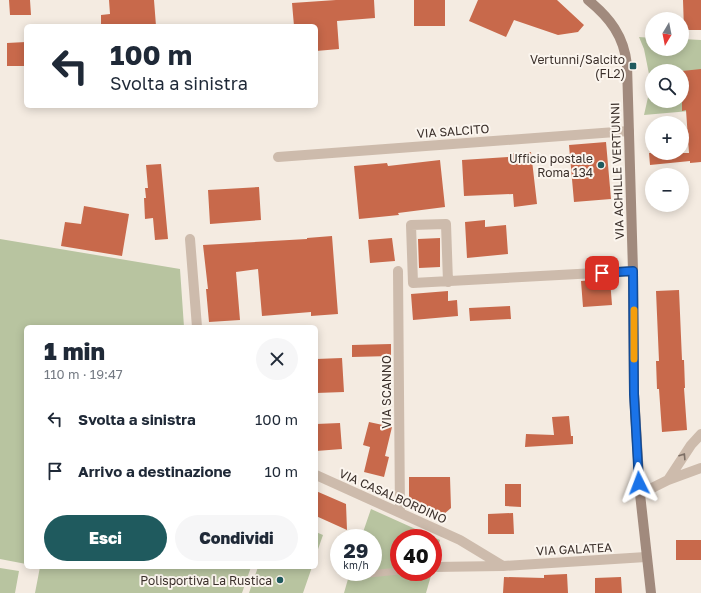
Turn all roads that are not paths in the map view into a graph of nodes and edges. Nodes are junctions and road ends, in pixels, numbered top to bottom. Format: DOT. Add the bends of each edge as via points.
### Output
graph roads {
  1 [pos="588,0"];
  2 [pos="629,131"];
  3 [pos="278,157"];
  4 [pos="190,239"];
  5 [pos="398,271"];
  6 [pos="633,271"];
  7 [pos="448,282"];
  8 [pos="197,325"];
  9 [pos="701,434"];
  10 [pos="701,468"];
  11 [pos="318,476"];
  12 [pos="668,480"];
  13 [pos="640,494"];
  14 [pos="400,513"];
  15 [pos="646,557"];
  16 [pos="503,566"];
  17 [pos="442,567"];
  18 [pos="651,593"];
  1 -- 2 [label="street, VIA ACHILLE VERTUNNI" via="610,22 624,47"];
  2 -- 3 [label="street, VIA SALCITO"];
  2 -- 6 [label="street, VIA ACHILLE VERTUNNI"];
  4 -- 8 [label="street"];
  5 -- 14 [label="street, VIA SCANNO"];
  6 -- 7 [label="street"];
  6 -- 13 [label="street, VIA ACHILLE VERTUNNI" via="634,394"];
  7 -- 7 [label="street" via="413,283 411,225 446,224"];
  12 -- 9 [label="street, one-way"];
  10 -- 12 [label="street"];
  11 -- 14 [label="street, VIA CASALBORDINO"];
  12 -- 13 [label="street"];
  13 -- 15 [label="street, VIA ACHILLE VERTUNNI"];
  14 -- 16 [label="street, VIA CASALBORDINO" via="460,540"];
  15 -- 16 [label="street, VIA GALATEA"];
  15 -- 18 [label="street, VIA ACHILLE VERTUNNI"];
  16 -- 17 [label="street, VIA GALATEA"];
}
